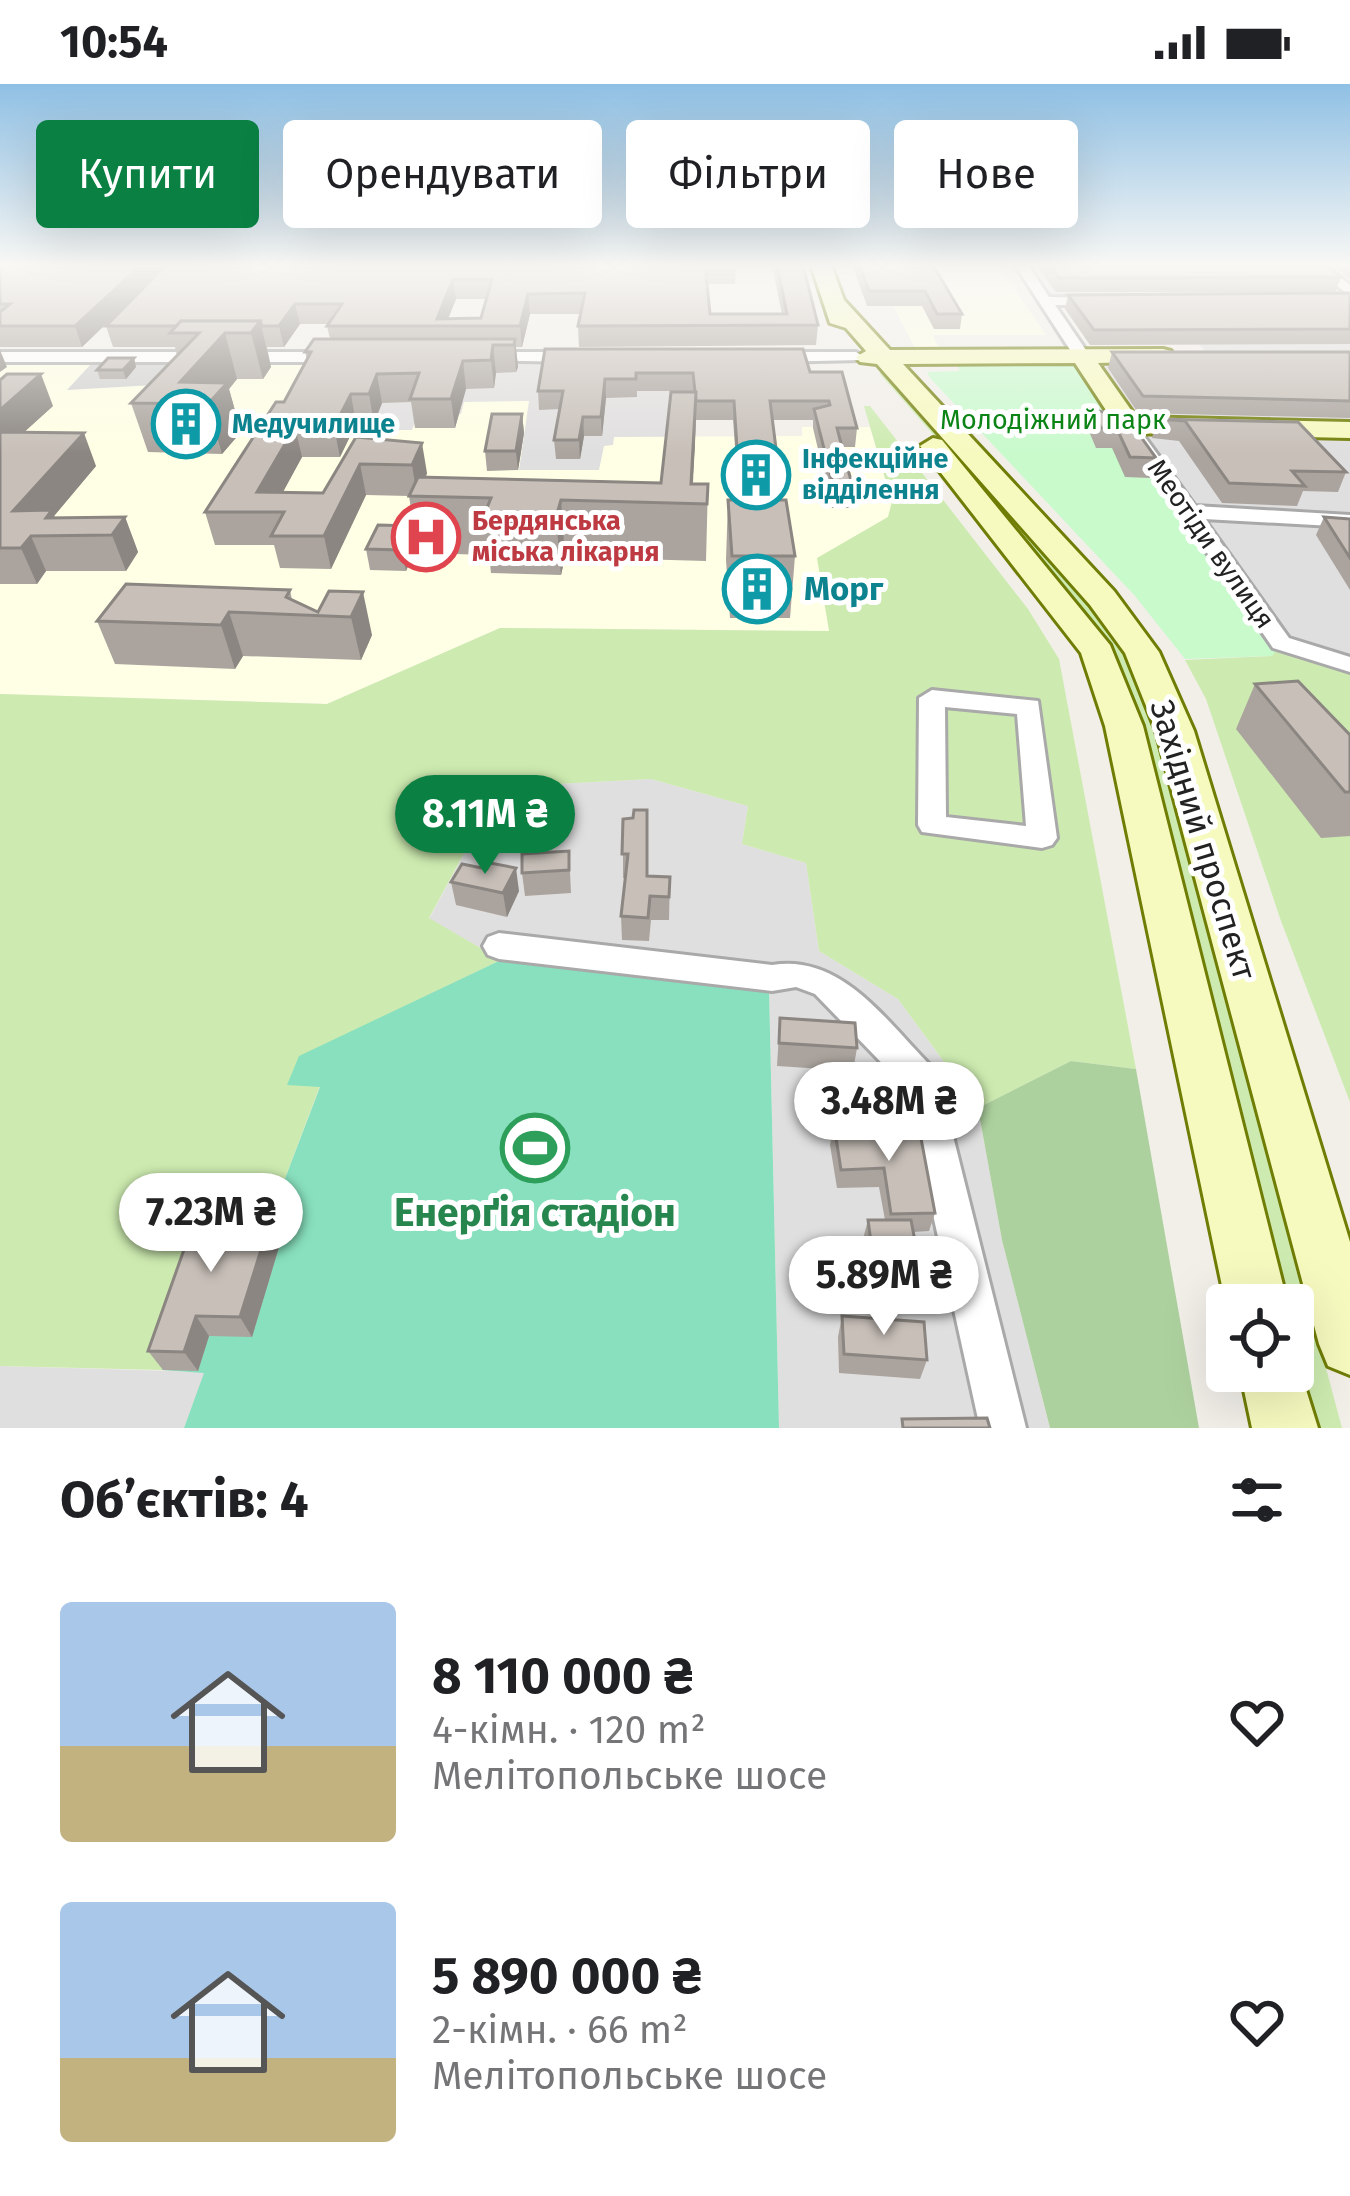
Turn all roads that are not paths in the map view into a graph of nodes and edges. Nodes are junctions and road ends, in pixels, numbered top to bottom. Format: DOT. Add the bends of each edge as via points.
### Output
graph roads {
  1 [pos="850,328"];
  2 [pos="1062,328"];
  3 [pos="104,341"];
  4 [pos="1082,356"];
  5 [pos="1194,356"];
  6 [pos="0,357"];
  7 [pos="88,357"];
  8 [pos="352,357"];
  9 [pos="469,357"];
  10 [pos="602,357"];
  11 [pos="748,357"];
  12 [pos="869,357"];
  13 [pos="1128,425"];
  14 [pos="1350,430"];
  15 [pos="1186,512"];
  16 [pos="1350,521"];
  17 [pos="1350,665"];
  18 [pos="1042,838"];
  19 [pos="499,946"];
  20 [pos="1252,1284"];
  21 [pos="1350,1344"];
  22 [pos="1277,1392"];
  23 [pos="1003,1428"];
  24 [pos="1285,1428"];
  1 -- 12 [label="main road, Західний проспект"];
  2 -- 4 [label="street, Меотіди вулиця"];
  3 -- 7 [label="street"];
  4 -- 5 [label="main road"];
  4 -- 12 [label="main road"];
  4 -- 13 [label="main road, Меотіди вулиця"];
  6 -- 7 [label="street"];
  7 -- 8 [label="street"];
  9 -- 10 [label="street"];
  11 -- 12 [label="street"];
  12 -- 20 [label="main road, Західний проспект" via="1098,652 1124,726"];
  12 -- 21 [label="main road, Західний проспект" via="1030,513 1142,652 1175,730"];
  13 -- 14 [label="main road"];
  13 -- 15 [label="street, Меотіди вулиця"];
  15 -- 16 [label="street"];
  15 -- 17 [label="street, Меотіди вулиця" via="1281,643"];
  18 -- 18 [label="street" via="932,825 932,698 1029,707"];
  19 -- 23 [label="street" via="772,978 796,974 827,984 921,1080"];
  22 -- 24 [label="main road"];
}
